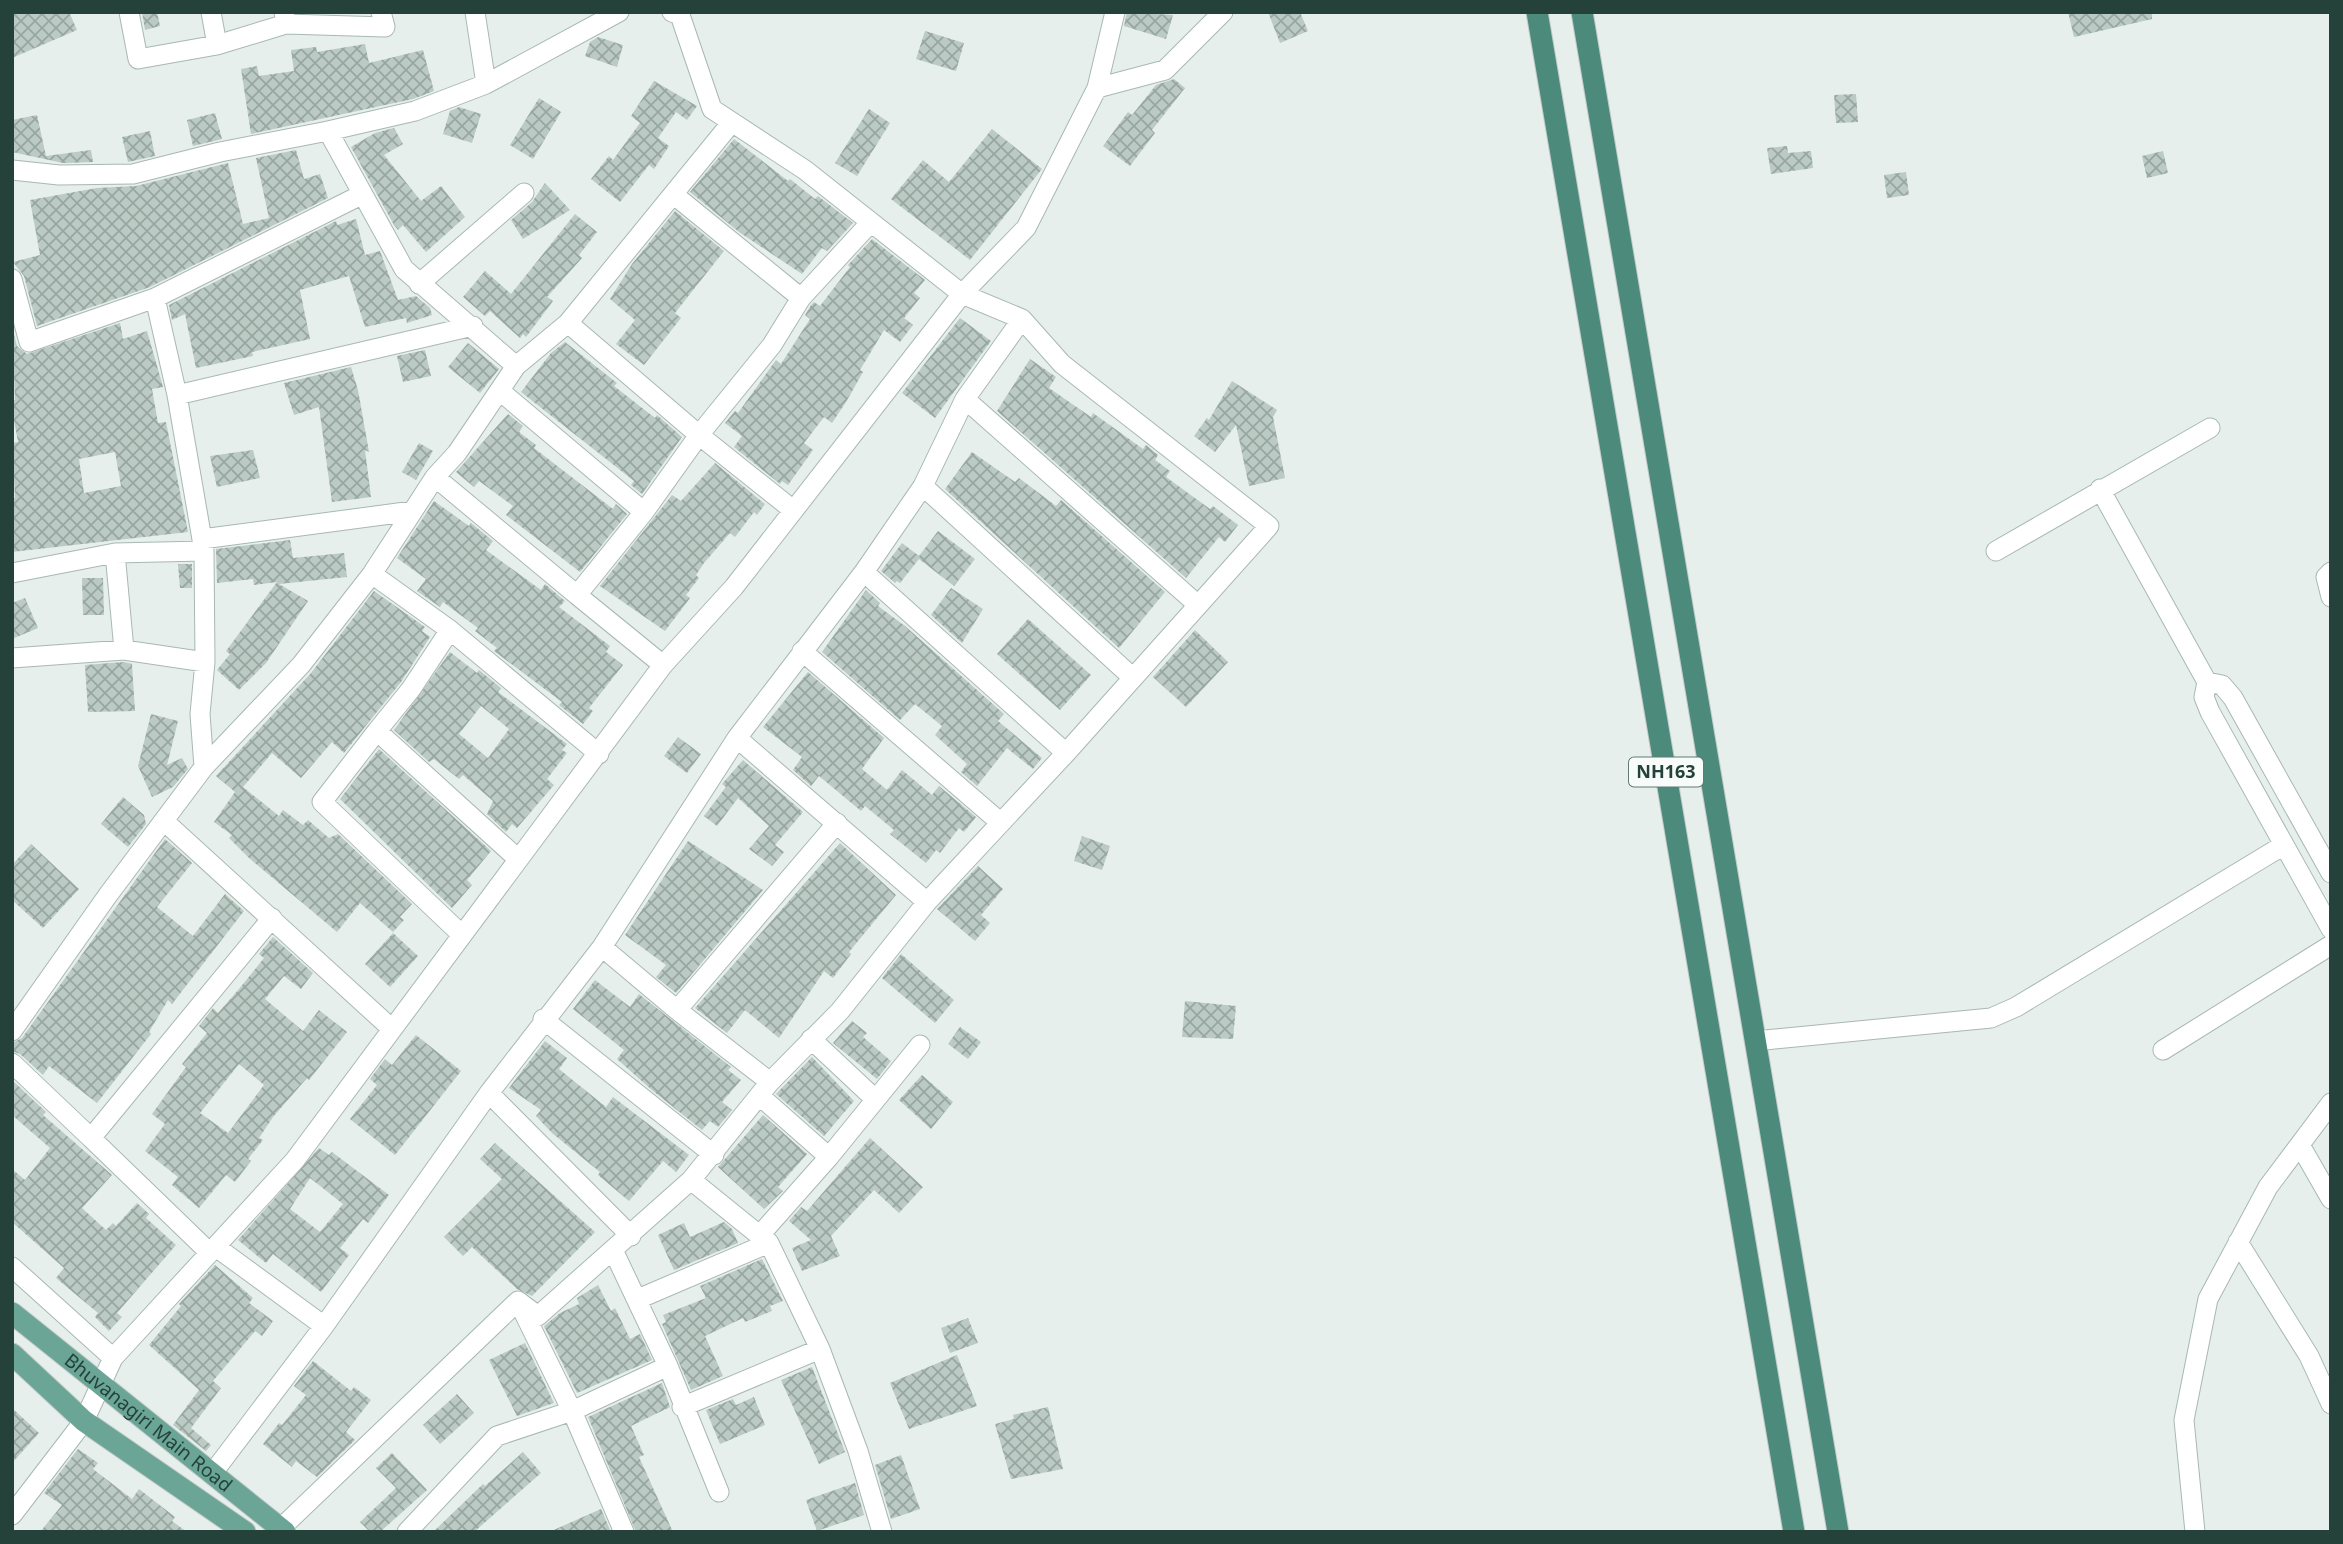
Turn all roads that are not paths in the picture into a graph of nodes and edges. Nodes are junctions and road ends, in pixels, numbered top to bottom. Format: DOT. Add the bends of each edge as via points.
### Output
graph roads {
  1 [pos="129,12"];
  2 [pos="211,12"];
  3 [pos="381,12"];
  4 [pos="475,12"];
  5 [pos="619,12"];
  6 [pos="1115,12"];
  7 [pos="1223,12"];
  8 [pos="1537,12"];
  9 [pos="1582,12"];
  10 [pos="680,13"];
  11 [pos="285,18"];
  12 [pos="217,45"];
  13 [pos="486,84"];
  14 [pos="1097,88"];
  15 [pos="732,122"];
  16 [pos="328,131"];
  17 [pos="12,170"];
  18 [pos="524,193"];
  19 [pos="673,194"];
  20 [pos="361,195"];
  21 [pos="871,222"];
  22 [pos="12,279"];
  23 [pos="419,284"];
  24 [pos="962,294"];
  25 [pos="155,298"];
  26 [pos="801,298"];
  27 [pos="1023,319"];
  28 [pos="568,323"];
  29 [pos="473,326"];
  30 [pos="516,366"];
  31 [pos="500,391"];
  32 [pos="177,395"];
  33 [pos="965,399"];
  34 [pos="2210,428"];
  35 [pos="699,435"];
  36 [pos="435,477"];
  37 [pos="923,486"];
  38 [pos="2100,489"];
  39 [pos="793,510"];
  40 [pos="413,511"];
  41 [pos="644,512"];
  42 [pos="203,545"];
  43 [pos="1996,551"];
  44 [pos="115,553"];
  45 [pos="864,572"];
  46 [pos="2331,572"];
  47 [pos="12,573"];
  48 [pos="372,573"];
  49 [pos="577,595"];
  50 [pos="2331,597"];
  51 [pos="1198,605"];
  52 [pos="450,630"];
  53 [pos="124,650"];
  54 [pos="802,651"];
  55 [pos="12,658"];
  56 [pos="205,662"];
  57 [pos="663,665"];
  58 [pos="1132,677"];
  59 [pos="2207,682"];
  60 [pos="377,731"];
  61 [pos="737,738"];
  62 [pos="1066,753"];
  63 [pos="599,754"];
  64 [pos="204,767"];
  65 [pos="164,821"];
  66 [pos="837,823"];
  67 [pos="1001,823"];
  68 [pos="2284,845"];
  69 [pos="518,859"];
  70 [pos="2331,873"];
  71 [pos="927,902"];
  72 [pos="272,918"];
  73 [pos="2331,929"];
  74 [pos="461,934"];
  75 [pos="2331,945"];
  76 [pos="602,947"];
  77 [pos="677,1010"];
  78 [pos="543,1019"];
  79 [pos="392,1029"];
  80 [pos="12,1031"];
  81 [pos="811,1039"];
  82 [pos="1755,1041"];
  83 [pos="920,1045"];
  84 [pos="2163,1050"];
  85 [pos="12,1063"];
  86 [pos="765,1089"];
  87 [pos="489,1093"];
  88 [pos="876,1099"];
  89 [pos="2331,1103"];
  90 [pos="92,1138"];
  91 [pos="2300,1145"];
  92 [pos="714,1155"];
  93 [pos="829,1157"];
  94 [pos="691,1180"];
  95 [pos="2331,1199"];
  96 [pos="631,1236"];
  97 [pos="764,1239"];
  98 [pos="2238,1242"];
  99 [pos="213,1250"];
  100 [pos="613,1250"];
  101 [pos="12,1268"];
  102 [pos="638,1300"];
  103 [pos="518,1301"];
  104 [pos="12,1312"];
  105 [pos="324,1326"];
  106 [pos="821,1349"];
  107 [pos="12,1354"];
  108 [pos="113,1358"];
  109 [pos="667,1366"];
  110 [pos="100,1386"];
  111 [pos="2331,1404"];
  112 [pos="682,1407"];
  113 [pos="572,1411"];
  114 [pos="84,1421"];
  115 [pos="212,1474"];
  116 [pos="719,1492"];
  117 [pos="12,1515"];
  118 [pos="283,1530"];
  119 [pos="242,1531"];
  120 [pos="407,1532"];
  121 [pos="624,1532"];
  122 [pos="882,1532"];
  123 [pos="1794,1532"];
  124 [pos="1838,1532"];
  125 [pos="2195,1532"];
  1 -- 12 [label="street" via="138,59"];
  2 -- 12 [label="street"];
  3 -- 11 [label="street" via="385,27"];
  4 -- 13 [label="street"];
  5 -- 13 [label="street"];
  6 -- 14 [label="street"];
  7 -- 14 [label="street" via="1165,70"];
  8 -- 123 [label="highway, NH163"];
  9 -- 82 [label="highway, NH163"];
  10 -- 15 [label="street" via="712,109"];
  11 -- 12 [label="street"];
  13 -- 16 [label="street" via="415,111"];
  14 -- 24 [label="street" via="1026,228"];
  15 -- 19 [label="street"];
  15 -- 21 [label="street" via="805,170"];
  16 -- 17 [label="street" via="133,174"];
  16 -- 20 [label="street"];
  18 -- 23 [label="street"];
  19 -- 26 [label="street"];
  19 -- 28 [label="street"];
  20 -- 23 [label="street" via="404,269"];
  20 -- 25 [label="street"];
  21 -- 24 [label="street"];
  21 -- 26 [label="street"];
  22 -- 25 [label="street" via="29,342"];
  23 -- 29 [label="street"];
  24 -- 27 [label="street"];
  24 -- 39 [label="street"];
  25 -- 32 [label="street"];
  26 -- 35 [label="street" via="772,345"];
  27 -- 33 [label="street"];
  27 -- 51 [label="street" via="1062,364 1269,526"];
  28 -- 30 [label="street"];
  28 -- 35 [label="street"];
  29 -- 30 [label="street"];
  29 -- 32 [label="street"];
  30 -- 31 [label="street"];
  31 -- 36 [label="street"];
  31 -- 41 [label="street"];
  32 -- 42 [label="street"];
  33 -- 37 [label="street"];
  33 -- 51 [label="street"];
  34 -- 38 [label="street"];
  35 -- 39 [label="street"];
  35 -- 41 [label="street"];
  36 -- 40 [label="street"];
  36 -- 49 [label="street"];
  37 -- 45 [label="street"];
  37 -- 58 [label="street"];
  38 -- 43 [label="street"];
  38 -- 59 [label="street"];
  39 -- 57 [label="street" via="734,587"];
  40 -- 42 [label="street"];
  40 -- 48 [label="street"];
  41 -- 49 [label="street"];
  42 -- 44 [label="street"];
  42 -- 56 [label="street"];
  44 -- 47 [label="street"];
  44 -- 53 [label="street"];
  45 -- 54 [label="street"];
  45 -- 62 [label="street"];
  46 -- 50 [label="street" via="2326,577"];
  48 -- 52 [label="street"];
  48 -- 64 [label="street" via="301,665"];
  49 -- 57 [label="street"];
  51 -- 58 [label="street"];
  52 -- 60 [label="street"];
  52 -- 63 [label="street"];
  53 -- 55 [label="street"];
  53 -- 56 [label="street"];
  54 -- 61 [label="street"];
  54 -- 67 [label="street"];
  56 -- 64 [label="street" via="201,714"];
  57 -- 63 [label="street"];
  58 -- 62 [label="street"];
  59 -- 68 [label="street" via="2204,697 2210,712"];
  59 -- 70 [label="street" via="2222,685 2233,698"];
  60 -- 69 [label="street"];
  60 -- 74 [label="street" via="322,802"];
  61 -- 66 [label="street"];
  61 -- 76 [label="street"];
  62 -- 67 [label="street"];
  63 -- 69 [label="street"];
  64 -- 65 [label="street"];
  65 -- 72 [label="street"];
  65 -- 80 [label="street"];
  66 -- 71 [label="street"];
  66 -- 77 [label="street"];
  67 -- 71 [label="street"];
  68 -- 73 [label="street"];
  68 -- 82 [label="street" via="1991,1018"];
  69 -- 74 [label="street"];
  71 -- 81 [label="street"];
  72 -- 79 [label="street"];
  72 -- 90 [label="street"];
  74 -- 79 [label="street"];
  75 -- 84 [label="street"];
  76 -- 77 [label="street"];
  76 -- 78 [label="street"];
  77 -- 86 [label="street"];
  78 -- 87 [label="street"];
  78 -- 92 [label="street"];
  79 -- 99 [label="street" via="295,1160"];
  81 -- 86 [label="street"];
  81 -- 88 [label="street"];
  82 -- 124 [label="highway, NH163"];
  83 -- 88 [label="street"];
  85 -- 90 [label="street"];
  86 -- 92 [label="street"];
  86 -- 93 [label="street"];
  87 -- 96 [label="street"];
  87 -- 105 [label="street"];
  88 -- 93 [label="street"];
  89 -- 91 [label="street"];
  90 -- 99 [label="street"];
  91 -- 95 [label="street"];
  91 -- 98 [label="street" via="2268,1187"];
  92 -- 94 [label="street"];
  93 -- 97 [label="street"];
  94 -- 96 [label="street"];
  94 -- 97 [label="street"];
  96 -- 100 [label="street"];
  97 -- 102 [label="street"];
  97 -- 106 [label="street"];
  98 -- 111 [label="street" via="2309,1356"];
  98 -- 125 [label="street" via="2208,1299 2184,1420"];
  99 -- 105 [label="street"];
  99 -- 108 [label="street"];
  100 -- 102 [label="street"];
  100 -- 103 [label="street" via="538,1316"];
  101 -- 108 [label="street"];
  102 -- 109 [label="street"];
  103 -- 113 [label="street"];
  103 -- 118 [label="street"];
  104 -- 110 [label="main road, Bhuvanagiri Main Road"];
  105 -- 115 [label="street"];
  106 -- 112 [label="street"];
  106 -- 122 [label="street"];
  107 -- 114 [label="main road, Bhuvanagiri Main Road"];
  108 -- 110 [label="street"];
  109 -- 112 [label="street"];
  109 -- 113 [label="street"];
  110 -- 114 [label="street"];
  110 -- 115 [label="main road, Bhuvanagiri Main Road"];
  112 -- 116 [label="street"];
  113 -- 120 [label="street" via="497,1436"];
  113 -- 121 [label="street"];
  114 -- 117 [label="street"];
  114 -- 119 [label="main road, Bhuvanagiri Main Road"];
  115 -- 118 [label="main road, Bhuvanagiri Main Road"];
}
